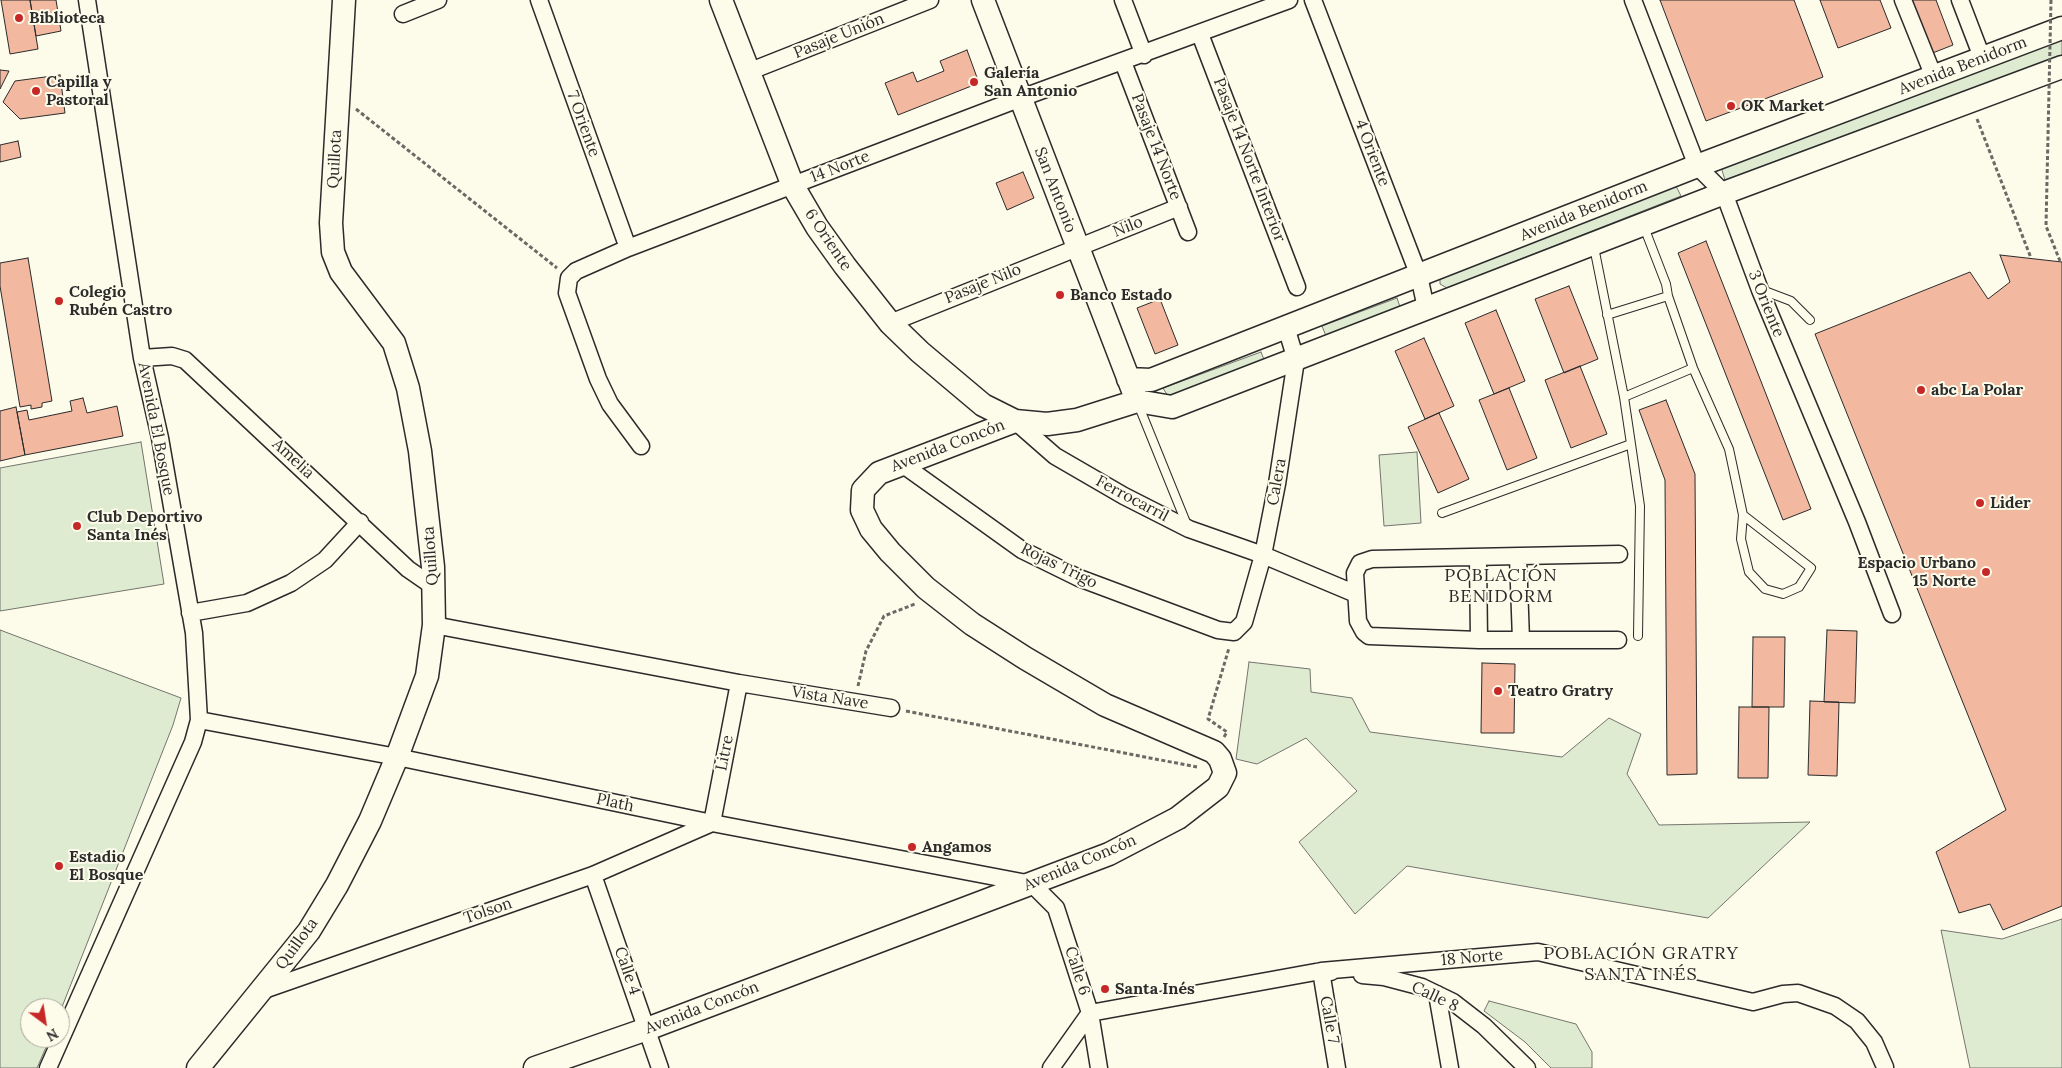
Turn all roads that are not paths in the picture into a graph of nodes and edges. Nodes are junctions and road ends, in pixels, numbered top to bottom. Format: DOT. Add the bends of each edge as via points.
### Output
graph roads {
  1 [pos="87,0"];
  2 [pos="344,0"];
  3 [pos="438,0"];
  4 [pos="539,0"];
  5 [pos="722,0"];
  6 [pos="930,0"];
  7 [pos="983,0"];
  8 [pos="1123,0"];
  9 [pos="1289,0"];
  10 [pos="1313,0"];
  11 [pos="1633,0"];
  12 [pos="1903,0"];
  13 [pos="1960,0"];
  14 [pos="403,14"];
  15 [pos="2062,28"];
  16 [pos="1200,34"];
  17 [pos="1144,55"];
  18 [pos="1982,60"];
  19 [pos="1123,62"];
  20 [pos="2062,68"];
  21 [pos="748,72"];
  22 [pos="1934,77"];
  23 [pos="1021,98"];
  24 [pos="1697,166"];
  25 [pos="793,186"];
  26 [pos="1724,193"];
  27 [pos="1178,207"];
  28 [pos="1643,226"];
  29 [pos="1188,232"];
  30 [pos="1593,245"];
  31 [pos="1077,247"];
  32 [pos="628,248"];
  33 [pos="1419,276"];
  34 [pos="1297,287"];
  35 [pos="1760,290"];
  36 [pos="1668,296"];
  37 [pos="1426,308"];
  38 [pos="1607,315"];
  39 [pos="1810,320"];
  40 [pos="890,322"];
  41 [pos="1286,327"];
  42 [pos="142,358"];
  43 [pos="1296,360"];
  44 [pos="1693,368"];
  45 [pos="1128,379"];
  46 [pos="1624,397"];
  47 [pos="1137,401"];
  48 [pos="1015,421"];
  49 [pos="1631,444"];
  50 [pos="641,446"];
  51 [pos="902,464"];
  52 [pos="1442,513"];
  53 [pos="1742,515"];
  54 [pos="360,522"];
  55 [pos="1189,529"];
  56 [pos="1619,554"];
  57 [pos="1263,555"];
  58 [pos="1518,557"];
  59 [pos="1478,559"];
  60 [pos="434,586"];
  61 [pos="1356,594"];
  62 [pos="190,613"];
  63 [pos="1892,614"];
  64 [pos="434,625"];
  65 [pos="1234,632"];
  66 [pos="1638,636"];
  67 [pos="1479,640"];
  68 [pos="1521,640"];
  69 [pos="1618,640"];
  70 [pos="739,683"];
  71 [pos="891,708"];
  72 [pos="199,720"];
  73 [pos="397,757"];
  74 [pos="712,823"];
  75 [pos="593,874"];
  76 [pos="1032,884"];
  77 [pos="1321,971"];
  78 [pos="261,991"];
  79 [pos="1437,994"];
  80 [pos="1090,1013"];
  81 [pos="647,1029"];
  82 [pos="1885,1067"];
  83 [pos="48,1068"];
  84 [pos="198,1068"];
  85 [pos="535,1068"];
  86 [pos="660,1068"];
  87 [pos="1051,1068"];
  88 [pos="1099,1068"];
  89 [pos="1337,1068"];
  90 [pos="1450,1068"];
  91 [pos="1526,1068"];
  1 -- 42 [label="street, Avenida El Bosque"];
  2 -- 60 [label="main road, Quillota" via="331,224 333,252 341,272 394,343 402,365 420,451"];
  3 -- 14 [label="street"];
  4 -- 32 [label="street, 7 Oriente"];
  5 -- 21 [label="main road, 6 Oriente"];
  6 -- 21 [label="street, Pasaje Unión"];
  7 -- 23 [label="main road, San Antonio"];
  8 -- 17 [label="street"];
  9 -- 16 [label="street, 14 Norte"];
  10 -- 33 [label="street, 4 Oriente"];
  11 -- 24 [label="street, 3 Oriente"];
  12 -- 22 [label="street"];
  13 -- 18 [label="street"];
  15 -- 18 [label="main road, Avenida Benidorm"];
  16 -- 17 [label="street, 14 Norte"];
  16 -- 34 [label="street, Pasaje 14 Norte Interior"];
  17 -- 19 [label="street, 14 Norte"];
  18 -- 22 [label="main road, Avenida Benidorm"];
  19 -- 23 [label="street, 14 Norte"];
  19 -- 27 [label="street, Pasaje 14 Norte"];
  20 -- 26 [label="main road, Avenida Benidorm"];
  21 -- 25 [label="main road, 6 Oriente"];
  22 -- 24 [label="main road, Avenida Benidorm"];
  23 -- 25 [label="street, 14 Norte"];
  23 -- 31 [label="main road, San Antonio"];
  24 -- 26 [label="street, 3 Oriente"];
  24 -- 33 [label="main road, Avenida Benidorm"];
  25 -- 32 [label="street, 14 Norte"];
  25 -- 40 [label="main road, 6 Oriente" via="817,227"];
  26 -- 28 [label="main road, Avenida Benidorm"];
  26 -- 35 [label="street, 3 Oriente"];
  27 -- 29 [label="street, Pasaje 14 Norte"];
  27 -- 31 [label="street, Nilo"];
  28 -- 30 [label="main road, Avenida Benidorm"];
  28 -- 36 [label="lane"];
  30 -- 37 [label="main road, Avenida Benidorm"];
  30 -- 38 [label="lane"];
  31 -- 40 [label="street, Pasaje Nilo"];
  31 -- 45 [label="main road, San Antonio"];
  32 -- 50 [label="street, 14 Norte" via="576,271 569,278 567,293 610,404"];
  33 -- 37 [label="street, 4 Oriente"];
  33 -- 41 [label="main road, Avenida Benidorm"];
  35 -- 39 [label="lane" via="1791,301"];
  35 -- 63 [label="street, 3 Oriente"];
  36 -- 38 [label="lane"];
  36 -- 44 [label="lane"];
  37 -- 43 [label="main road, Avenida Benidorm"];
  38 -- 46 [label="lane"];
  40 -- 48 [label="main road, 6 Oriente" via="953,381 983,404"];
  41 -- 43 [label="street, Calera"];
  41 -- 45 [label="main road, Avenida Benidorm" via="1151,380"];
  42 -- 54 [label="street, Amelia" via="172,356 185,360"];
  42 -- 62 [label="street, Avenida El Bosque" via="160,438"];
  43 -- 47 [label="main road, Avenida Benidorm" via="1172,406"];
  43 -- 57 [label="street, Calera"];
  44 -- 46 [label="lane"];
  44 -- 53 [label="lane" via="1729,449"];
  45 -- 47 [label="main road"];
  46 -- 49 [label="lane"];
  47 -- 48 [label="main road, Avenida Benidorm" via="1077,420 1047,424"];
  47 -- 55 [label="lane"];
  48 -- 51 [label="main road, Avenida Concón"];
  48 -- 55 [label="street, Ferrocarril" via="1055,456"];
  49 -- 52 [label="lane"];
  49 -- 66 [label="lane" via="1640,506"];
  51 -- 65 [label="street, Rojas Trigo" via="1022,550 1079,578 1218,630"];
  51 -- 76 [label="main road, Avenida Concón" via="879,473 863,490 862,510 871,529 890,552 936,596 972,624 1105,705 1214,752 1225,773 1218,787 1178,818 1109,854"];
  53 -- 53 [label="lane" via="1741,540 1748,572 1765,589 1783,594 1799,587 1811,568"];
  54 -- 60 [label="street, Amelia" via="408,570"];
  54 -- 62 [label="street" via="325,560 291,583 248,603"];
  55 -- 57 [label="street, Ferrocarril"];
  56 -- 58 [label="street"];
  57 -- 61 [label="street, Ferrocarril"];
  57 -- 65 [label="street, Calera" via="1244,622"];
  58 -- 59 [label="street"];
  58 -- 68 [label="street"];
  59 -- 61 [label="street" via="1365,560 1355,573"];
  59 -- 67 [label="street"];
  60 -- 64 [label="main road, Quillota"];
  61 -- 67 [label="street" via="1358,621 1369,636"];
  62 -- 72 [label="street, Avenida El Bosque"];
  64 -- 70 [label="street, Vista Nave"];
  64 -- 73 [label="main road, Quillota" via="427,676"];
  67 -- 68 [label="street"];
  68 -- 69 [label="street"];
  70 -- 71 [label="street, Vista Nave"];
  70 -- 74 [label="street, Litre"];
  72 -- 73 [label="street, Plath"];
  72 -- 83 [label="street, Avenida El Bosque" via="189,751"];
  73 -- 74 [label="street, Plath"];
  73 -- 78 [label="main road, Quillota" via="370,821 337,885 309,931"];
  74 -- 75 [label="street, Tolson"];
  74 -- 76 [label="street, Plath"];
  75 -- 78 [label="street, Tolson"];
  75 -- 81 [label="street, Calle 4"];
  76 -- 80 [label="street, Calle 6" via="1056,908"];
  76 -- 81 [label="main road, Avenida Concón"];
  77 -- 79 [label="street, Calle 8" via="1384,977"];
  77 -- 80 [label="street, 18 Norte"];
  77 -- 82 [label="street, 18 Norte" via="1538,952 1753,1002 1798,993 1835,1006 1857,1021 1874,1042"];
  77 -- 89 [label="street, Calle 7"];
  78 -- 84 [label="main road, Quillota"];
  79 -- 90 [label="street"];
  79 -- 91 [label="street, Calle 8" via="1484,1026"];
  80 -- 87 [label="street"];
  80 -- 88 [label="street, Calle 6"];
  81 -- 85 [label="main road, Avenida Concón"];
  81 -- 86 [label="street, Calle 4"];
}
